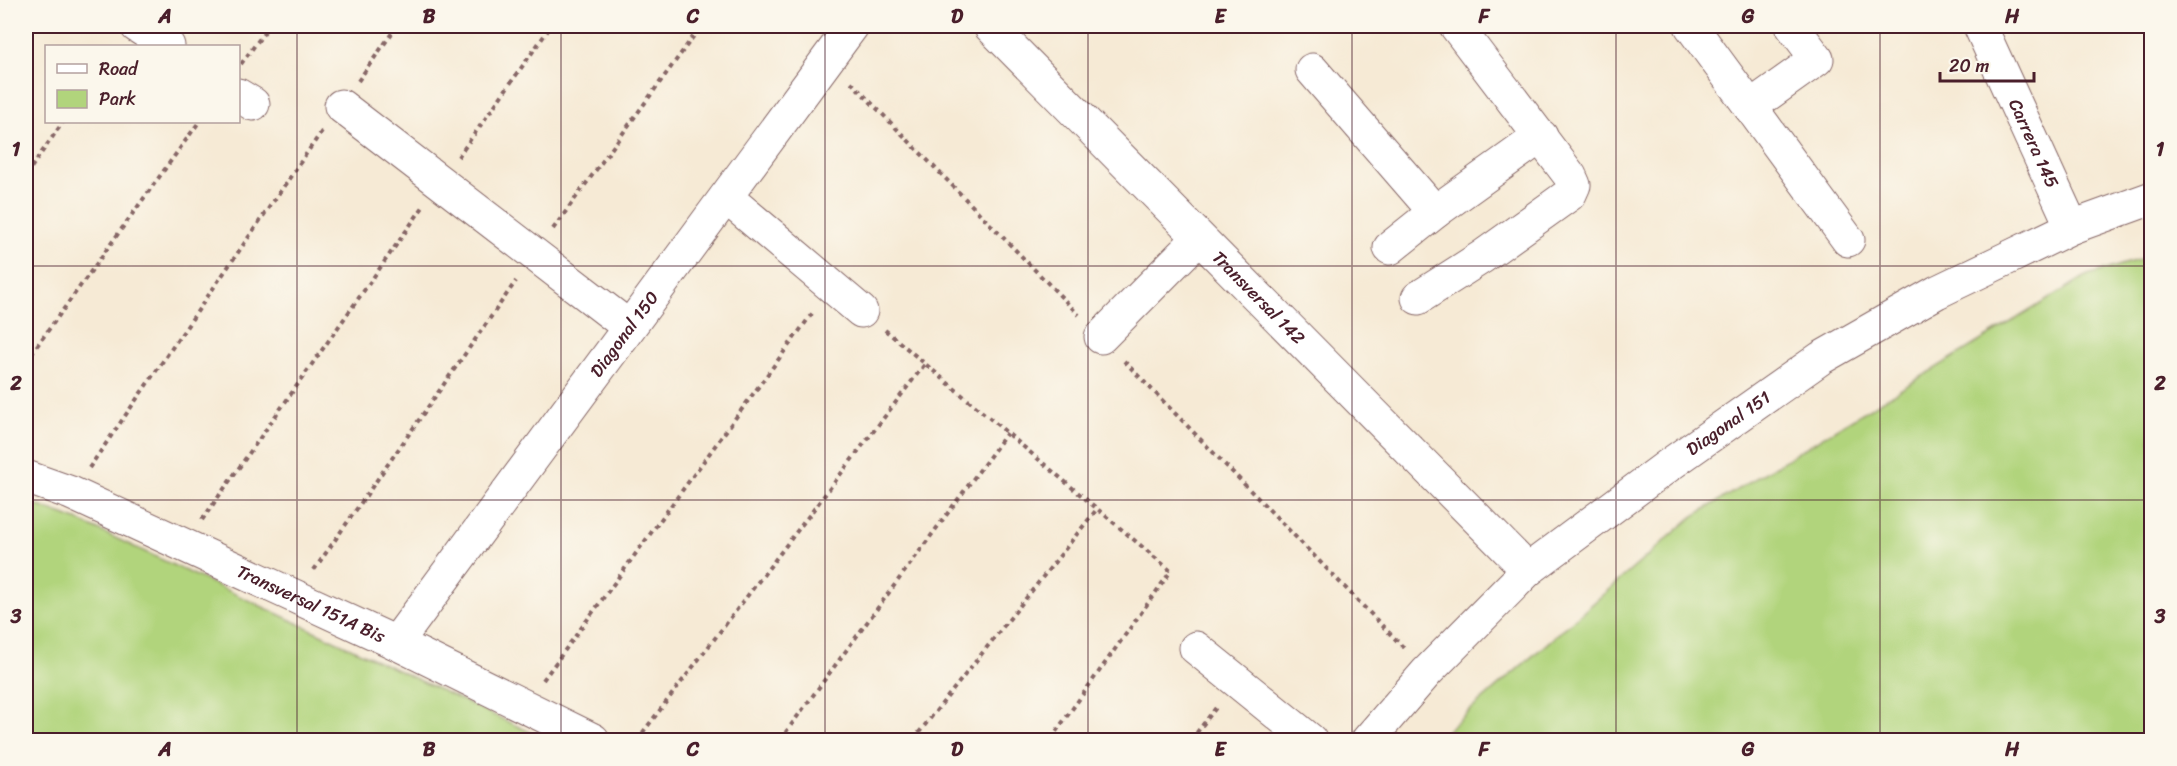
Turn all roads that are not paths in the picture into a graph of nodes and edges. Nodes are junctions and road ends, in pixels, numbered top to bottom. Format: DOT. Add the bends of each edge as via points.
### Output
graph roads {
  1 [pos="137,26"];
  2 [pos="852,26"];
  3 [pos="990,26"];
  4 [pos="1456,26"];
  5 [pos="1691,26"];
  6 [pos="1792,26"];
  7 [pos="1980,26"];
  8 [pos="166,45"];
  9 [pos="1312,70"];
  10 [pos="340,106"];
  11 [pos="1750,107"];
  12 [pos="1541,136"];
  13 [pos="726,197"];
  14 [pos="2151,198"];
  15 [pos="1435,212"];
  16 [pos="2072,227"];
  17 [pos="1199,238"];
  18 [pos="1848,240"];
  19 [pos="1390,248"];
  20 [pos="1418,298"];
  21 [pos="861,311"];
  22 [pos="629,327"];
  23 [pos="1101,337"];
  24 [pos="26,477"];
  25 [pos="1528,570"];
  26 [pos="396,643"];
  27 [pos="1196,648"];
  28 [pos="593,741"];
  29 [pos="1310,741"];
  30 [pos="1368,741"];
  1 -- 8 [label="street"];
  2 -- 13 [label="street, Diagonal 150"];
  3 -- 17 [label="street, Transversal 142"];
  4 -- 12 [label="street"];
  5 -- 11 [label="street"];
  6 -- 11 [label="street" via="1817,59"];
  7 -- 16 [label="street, Carrera 145"];
  9 -- 15 [label="street"];
  10 -- 22 [label="street"];
  11 -- 18 [label="street"];
  12 -- 15 [label="street"];
  12 -- 20 [label="street" via="1570,176 1574,185 1570,194"];
  13 -- 21 [label="street"];
  13 -- 22 [label="street, Diagonal 150"];
  14 -- 16 [label="street, Diagonal 151"];
  15 -- 19 [label="street"];
  16 -- 25 [label="street, Diagonal 151" via="1937,292 1821,358"];
  17 -- 23 [label="street"];
  17 -- 25 [label="street, Transversal 142"];
  22 -- 26 [label="street, Diagonal 150"];
  24 -- 26 [label="street, Transversal 151A Bis" via="71,493"];
  25 -- 30 [label="street, Diagonal 151" via="1427,672"];
  26 -- 28 [label="street, Transversal 151A Bis"];
  27 -- 29 [label="street"];
}
